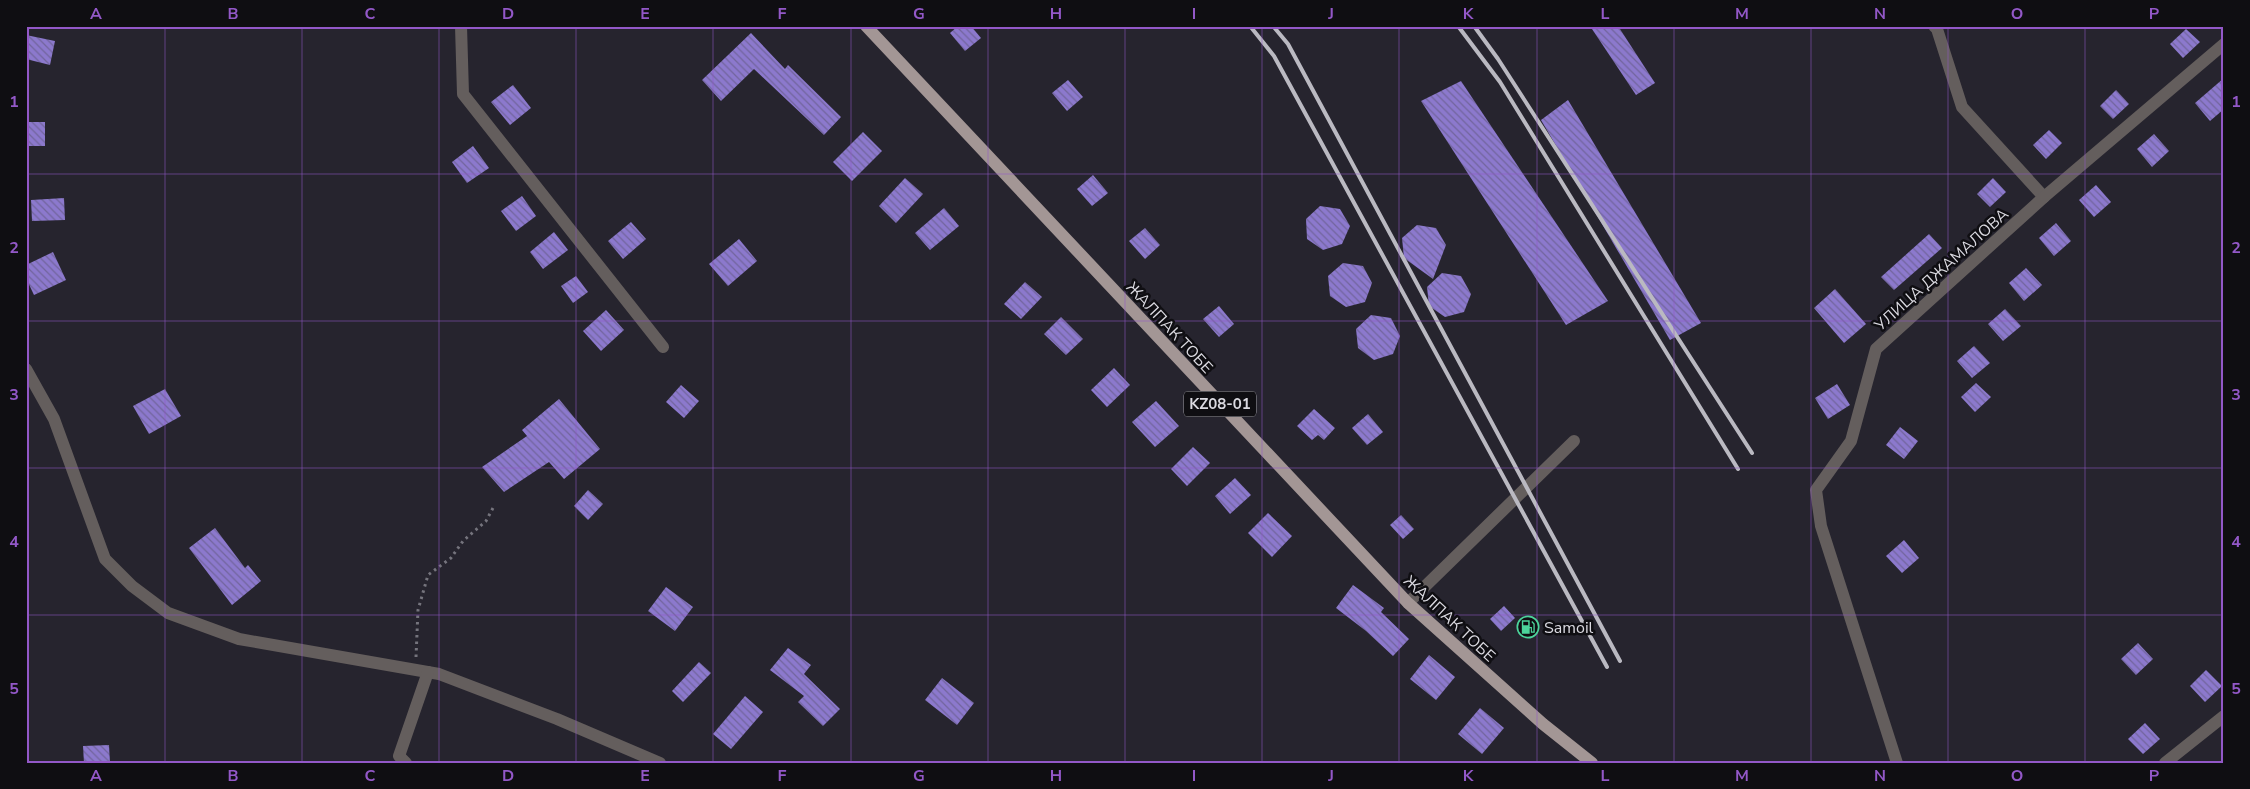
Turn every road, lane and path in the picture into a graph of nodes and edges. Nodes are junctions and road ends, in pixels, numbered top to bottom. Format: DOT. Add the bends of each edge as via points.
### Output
graph roads {
  1 [pos="461,26"];
  2 [pos="866,26"];
  3 [pos="1934,26"];
  4 [pos="2224,44"];
  5 [pos="2044,197"];
  6 [pos="664,347"];
  7 [pos="26,369"];
  8 [pos="1574,441"];
  9 [pos="493,508"];
  10 [pos="1408,603"];
  11 [pos="415,670"];
  12 [pos="428,672"];
  13 [pos="2224,716"];
  14 [pos="406,763"];
  15 [pos="660,763"];
  16 [pos="1592,763"];
  17 [pos="1897,763"];
  18 [pos="2165,763"];
  1 -- 6 [label="street" via="463,94"];
  2 -- 10 [label="main road, ЖАЛПАК ТОБЕ / KZ08-01"];
  3 -- 5 [label="street" via="1962,107"];
  4 -- 5 [label="street, УЛИЦА ДЖАМАЛОВА"];
  5 -- 17 [label="street, УЛИЦА ДЖАМАЛОВА" via="1876,349 1851,441 1816,490 1821,526"];
  7 -- 11 [label="street" via="54,419 105,559 132,586 168,613 239,639"];
  8 -- 10 [label="street"];
  9 -- 11 [label="path" via="486,521 463,541 450,558 428,575 418,610"];
  10 -- 16 [label="main road, ЖАЛПАК ТОБЕ / KZ08-01" via="1543,724"];
  11 -- 12 [label="street"];
  12 -- 14 [label="street" via="399,756"];
  12 -- 15 [label="street" via="557,719"];
  13 -- 18 [label="street"];
}
